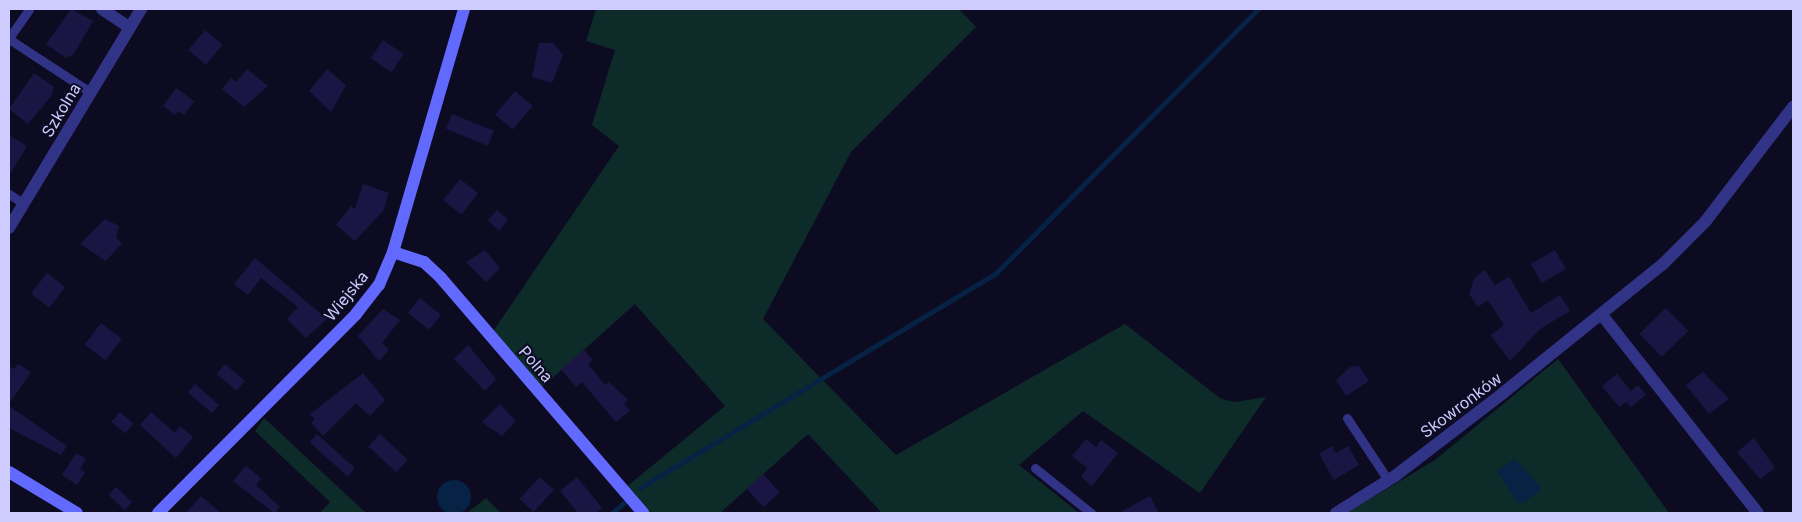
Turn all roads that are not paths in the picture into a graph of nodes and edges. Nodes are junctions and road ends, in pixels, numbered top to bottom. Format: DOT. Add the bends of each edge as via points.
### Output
graph roads {
  1 [pos="30,9"];
  2 [pos="102,9"];
  3 [pos="141,9"];
  4 [pos="464,9"];
  5 [pos="129,27"];
  6 [pos="9,38"];
  7 [pos="90,92"];
  8 [pos="1793,106"];
  9 [pos="9,194"];
  10 [pos="23,203"];
  11 [pos="9,228"];
  12 [pos="394,252"];
  13 [pos="1602,315"];
  14 [pos="1347,418"];
  15 [pos="1036,468"];
  16 [pos="9,472"];
  17 [pos="1388,480"];
  18 [pos="77,513"];
  19 [pos="160,513"];
  20 [pos="643,513"];
  21 [pos="1091,513"];
  22 [pos="1336,513"];
  23 [pos="1758,513"];
  1 -- 6 [label="lane"];
  2 -- 5 [label="street"];
  3 -- 5 [label="street, Szkolna"];
  4 -- 12 [label="street, Wiejska"];
  5 -- 7 [label="street, Szkolna"];
  6 -- 7 [label="lane"];
  7 -- 10 [label="street, Szkolna"];
  8 -- 13 [label="street, Skowronków" via="1705,222"];
  9 -- 10 [label="lane"];
  10 -- 11 [label="street, Szkolna"];
  12 -- 19 [label="street, Wiejska" via="379,285 356,314"];
  12 -- 20 [label="street, Polna" via="424,262 441,278"];
  13 -- 17 [label="street, Skowronków"];
  13 -- 23 [label="street"];
  14 -- 17 [label="lane"];
  15 -- 21 [label="lane"];
  16 -- 18 [label="street"];
  17 -- 22 [label="street, Skowronków"];
}
